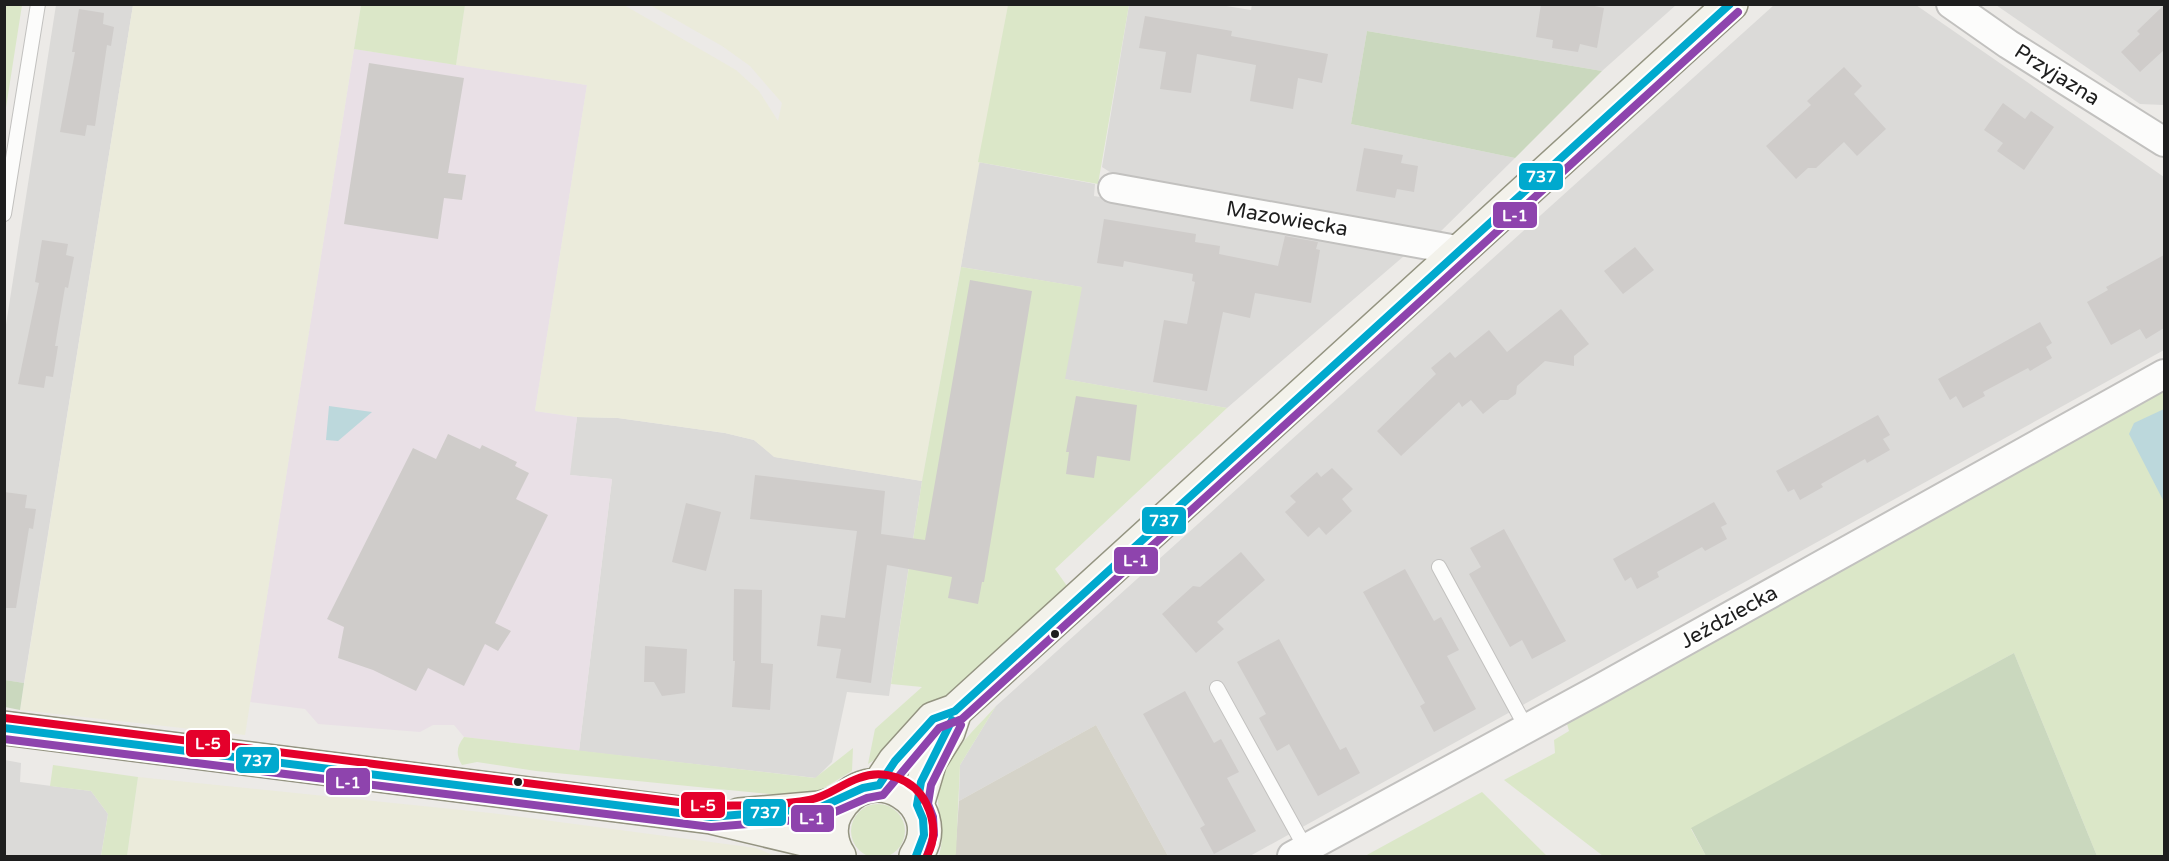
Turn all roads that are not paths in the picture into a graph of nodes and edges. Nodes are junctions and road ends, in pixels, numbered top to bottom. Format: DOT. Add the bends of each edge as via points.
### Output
graph roads {
  1 [pos="38,4"];
  2 [pos="1731,4"];
  3 [pos="1952,4"];
  4 [pos="2163,139"];
  5 [pos="1113,188"];
  6 [pos="4,214"];
  7 [pos="1462,251"];
  8 [pos="2164,374"];
  9 [pos="1439,567"];
  10 [pos="1217,688"];
  11 [pos="955,711"];
  12 [pos="4,728"];
  13 [pos="1527,729"];
  14 [pos="879,785"];
  15 [pos="841,802"];
  16 [pos="917,805"];
  17 [pos="711,817"];
  18 [pos="837,853"];
  19 [pos="1299,853"];
  20 [pos="916,856"];
  1 -- 6 [label="lane"];
  2 -- 7 [label="street"];
  3 -- 4 [label="street, Przyjazna" via="2008,44"];
  5 -- 7 [label="street, Mazowiecka"];
  7 -- 11 [label="street"];
  8 -- 13 [label="street, Jeździecka"];
  9 -- 13 [label="lane"];
  10 -- 19 [label="lane"];
  11 -- 14 [label="street" via="933,719 901,753"];
  11 -- 16 [label="street" via="948,732 930,761"];
  12 -- 17 [label="street"];
  13 -- 19 [label="street, Jeździecka"];
  14 -- 15 [label="street" via="855,790"];
  14 -- 16 [label="street" via="906,794"];
  15 -- 17 [label="street" via="820,808"];
  15 -- 18 [label="street" via="832,826"];
  16 -- 20 [label="street" via="924,835"];
  17 -- 18 [label="street" via="816,842"];
}
